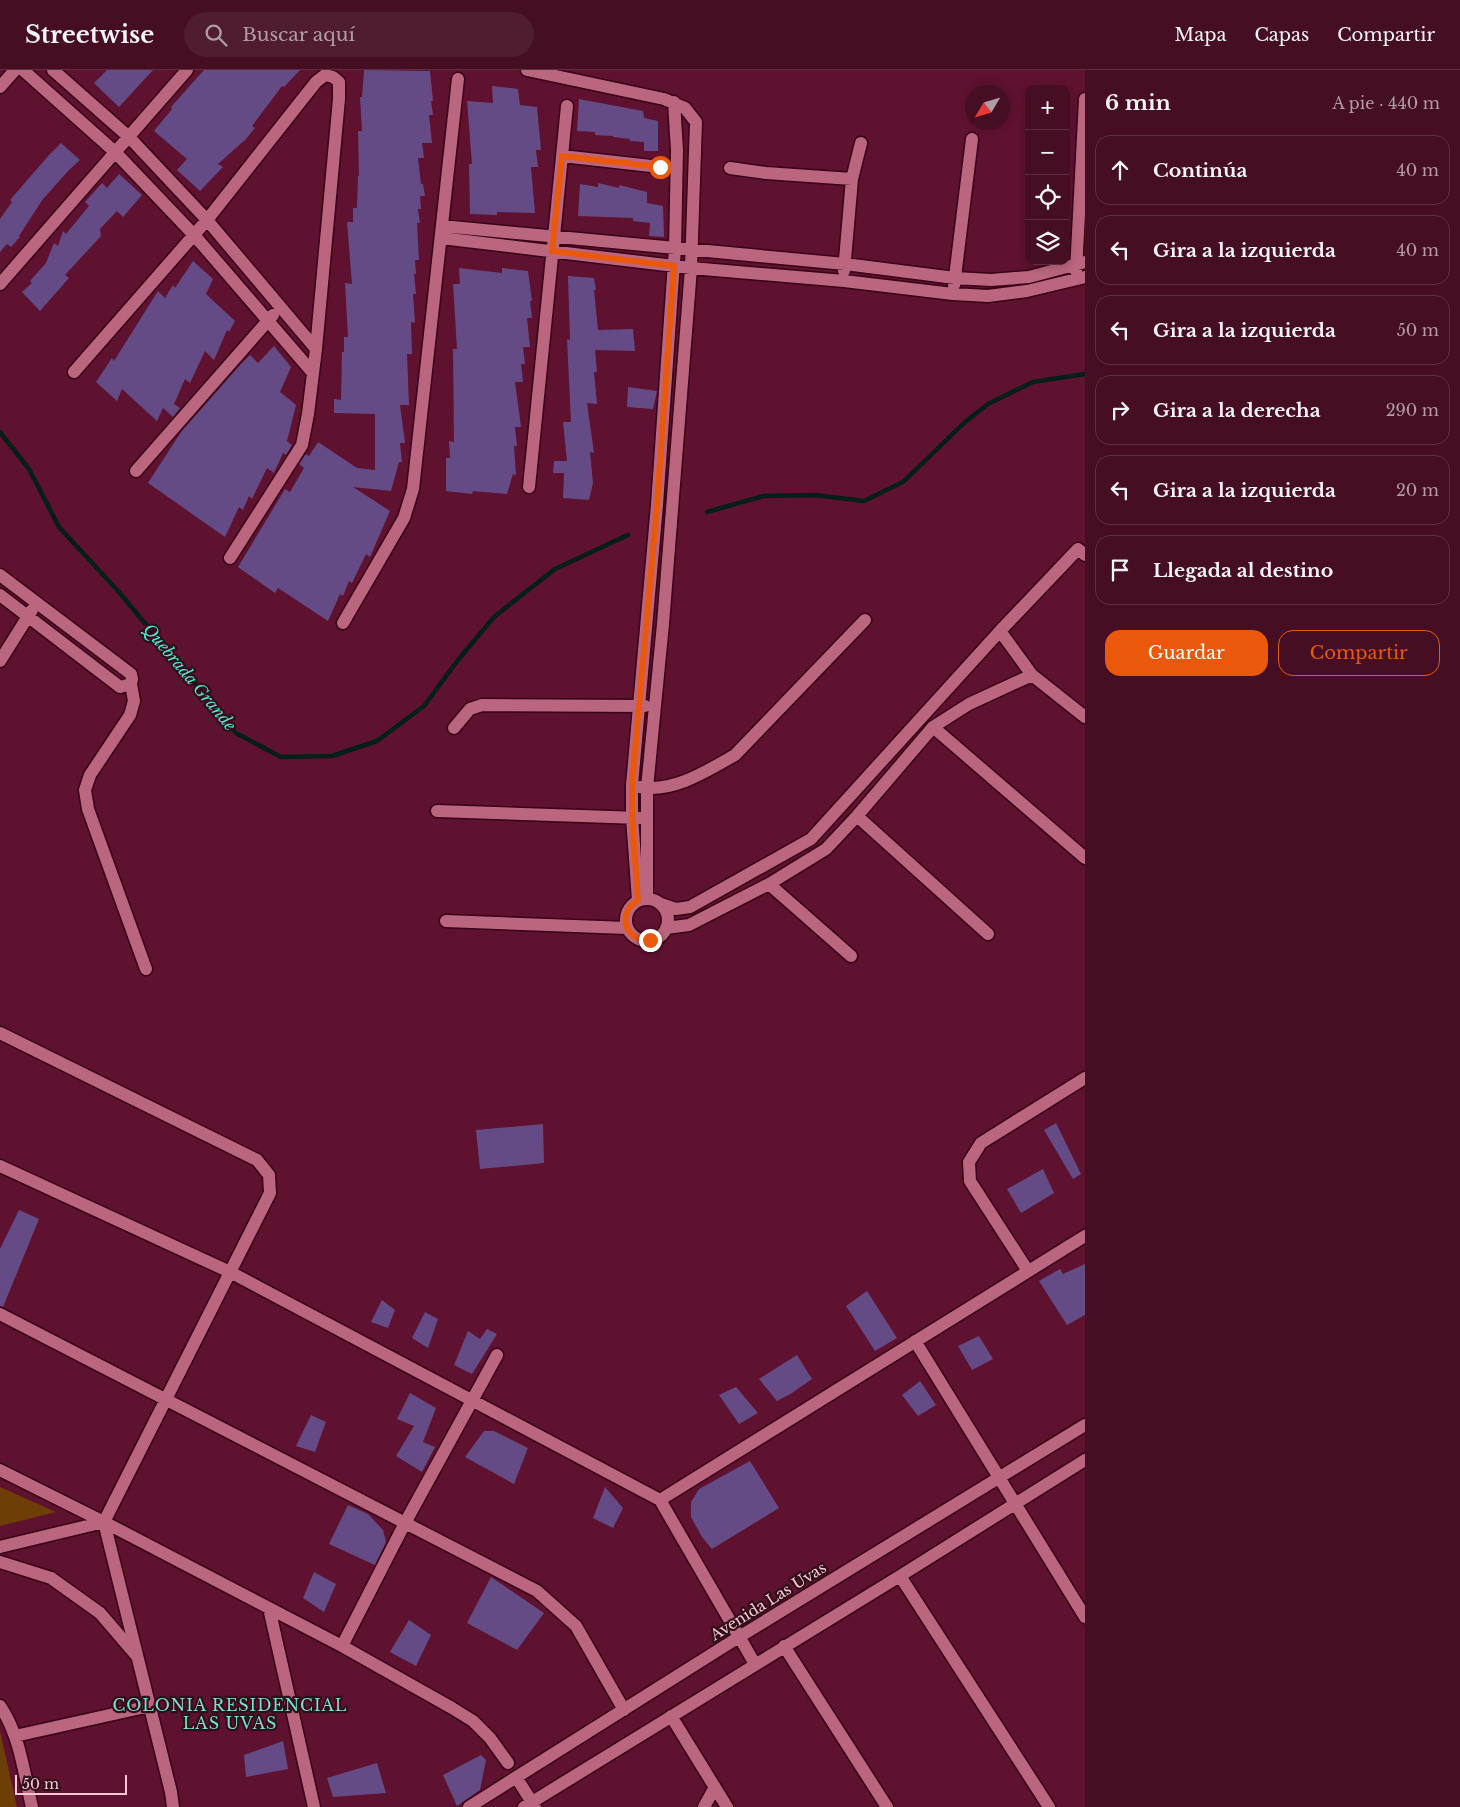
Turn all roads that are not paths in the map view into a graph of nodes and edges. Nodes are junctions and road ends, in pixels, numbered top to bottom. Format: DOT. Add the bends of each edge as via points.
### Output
graph roads {
  1 [pos="15,70"];
  2 [pos="23,70"];
  3 [pos="53,70"];
  4 [pos="188,70"];
  5 [pos="527,70"];
  6 [pos="458,79"];
  7 [pos="0,87"];
  8 [pos="1085,99"];
  9 [pos="674,102"];
  10 [pos="567,106"];
  11 [pos="129,137"];
  12 [pos="972,139"];
  13 [pos="861,143"];
  14 [pos="115,152"];
  15 [pos="562,156"];
  16 [pos="660,167"];
  17 [pos="730,168"];
  18 [pos="1082,175"];
  19 [pos="852,178"];
  20 [pos="207,220"];
  21 [pos="442,232"];
  22 [pos="194,236"];
  23 [pos="554,236"];
  24 [pos="619,244"];
  25 [pos="675,248"];
  26 [pos="693,249"];
  27 [pos="552,251"];
  28 [pos="616,258"];
  29 [pos="1081,263"];
  30 [pos="845,264"];
  31 [pos="674,266"];
  32 [pos="691,268"];
  33 [pos="955,278"];
  34 [pos="1080,279"];
  35 [pos="844,281"];
  36 [pos="0,284"];
  37 [pos="953,294"];
  38 [pos="280,308"];
  39 [pos="267,321"];
  40 [pos="316,350"];
  41 [pos="74,372"];
  42 [pos="313,373"];
  43 [pos="136,471"];
  44 [pos="529,487"];
  45 [pos="1085,555"];
  46 [pos="230,558"];
  47 [pos="0,575"];
  48 [pos="0,595"];
  49 [pos="37,603"];
  50 [pos="28,617"];
  51 [pos="865,620"];
  52 [pos="343,623"];
  53 [pos="1000,631"];
  54 [pos="643,654"];
  55 [pos="660,656"];
  56 [pos="0,660"];
  57 [pos="1032,675"];
  58 [pos="131,684"];
  59 [pos="638,706"];
  60 [pos="655,707"];
  61 [pos="1085,717"];
  62 [pos="933,727"];
  63 [pos="454,728"];
  64 [pos="632,785"];
  65 [pos="647,788"];
  66 [pos="437,811"];
  67 [pos="857,816"];
  68 [pos="632,817"];
  69 [pos="647,818"];
  70 [pos="1085,858"];
  71 [pos="769,884"];
  72 [pos="643,900"];
  73 [pos="661,904"];
  74 [pos="446,922"];
  75 [pos="627,928"];
  76 [pos="666,928"];
  77 [pos="988,934"];
  78 [pos="850,956"];
  79 [pos="146,969"];
  80 [pos="0,1033"];
  81 [pos="1085,1078"];
  82 [pos="0,1166"];
  83 [pos="1085,1236"];
  84 [pos="1028,1271"];
  85 [pos="230,1272"];
  86 [pos="0,1314"];
  87 [pos="915,1341"];
  88 [pos="498,1355"];
  89 [pos="166,1400"];
  90 [pos="472,1401"];
  91 [pos="1085,1425"];
  92 [pos="1085,1460"];
  93 [pos="0,1470"];
  94 [pos="1000,1478"];
  95 [pos="660,1500"];
  96 [pos="1015,1503"];
  97 [pos="104,1522"];
  98 [pos="405,1522"];
  99 [pos="0,1547"];
  100 [pos="0,1562"];
  101 [pos="900,1576"];
  102 [pos="269,1608"];
  103 [pos="1085,1617"];
  104 [pos="739,1637"];
  105 [pos="342,1646"];
  106 [pos="784,1646"];
  107 [pos="138,1657"];
  108 [pos="755,1664"];
  109 [pos="0,1706"];
  110 [pos="150,1706"];
  111 [pos="624,1710"];
  112 [pos="671,1716"];
  113 [pos="15,1736"];
  114 [pos="508,1763"];
  115 [pos="516,1777"];
  116 [pos="715,1787"];
  117 [pos="530,1805"];
  118 [pos="32,1807"];
  119 [pos="173,1807"];
  120 [pos="314,1807"];
  121 [pos="469,1807"];
  122 [pos="704,1807"];
  123 [pos="727,1807"];
  124 [pos="887,1807"];
  125 [pos="1049,1807"];
  1 -- 7 [label="street"];
  2 -- 14 [label="street"];
  3 -- 11 [label="street"];
  4 -- 11 [label="street"];
  5 -- 9 [label="street"];
  6 -- 21 [label="street"];
  8 -- 18 [label="street"];
  9 -- 25 [label="street" via="677,150"];
  9 -- 26 [label="street" via="685,108 696,122"];
  10 -- 15 [label="street"];
  11 -- 14 [label="street"];
  11 -- 20 [label="street"];
  12 -- 33 [label="street"];
  13 -- 19 [label="street"];
  14 -- 22 [label="street"];
  14 -- 36 [label="street"];
  15 -- 16 [label="street"];
  15 -- 23 [label="street"];
  17 -- 19 [label="street"];
  18 -- 29 [label="street"];
  19 -- 30 [label="street"];
  20 -- 22 [label="street"];
  20 -- 38 [label="street"];
  20 -- 40 [label="street" via="316,82 325,75 339,82"];
  21 -- 23 [label="street"];
  21 -- 27 [label="street"];
  21 -- 52 [label="street" via="413,489 404,518"];
  22 -- 39 [label="street"];
  22 -- 41 [label="street"];
  23 -- 24 [label="street"];
  23 -- 27 [label="street"];
  24 -- 25 [label="street"];
  24 -- 28 [label="street"];
  25 -- 26 [label="street"];
  25 -- 31 [label="street"];
  26 -- 30 [label="street"];
  26 -- 32 [label="street"];
  27 -- 28 [label="street"];
  27 -- 44 [label="street"];
  28 -- 31 [label="street"];
  29 -- 33 [label="street" via="1029,277"];
  29 -- 34 [label="street"];
  30 -- 33 [label="street"];
  30 -- 35 [label="street"];
  31 -- 32 [label="street"];
  31 -- 54 [label="street"];
  32 -- 35 [label="street"];
  32 -- 55 [label="street"];
  33 -- 37 [label="street"];
  34 -- 37 [label="street" via="988,296"];
  35 -- 37 [label="street"];
  38 -- 39 [label="street"];
  38 -- 40 [label="street"];
  39 -- 42 [label="street"];
  39 -- 43 [label="street"];
  40 -- 42 [label="street"];
  42 -- 46 [label="street" via="302,445"];
  45 -- 53 [label="street" via="1078,549"];
  47 -- 49 [label="street"];
  48 -- 50 [label="street"];
  49 -- 50 [label="street"];
  49 -- 58 [label="street" via="131,674"];
  50 -- 56 [label="street"];
  50 -- 58 [label="street" via="120,687"];
  51 -- 65 [label="street" via="734,755 675,785"];
  53 -- 57 [label="street"];
  53 -- 73 [label="street" via="812,839 690,907 676,909"];
  54 -- 55 [label="street"];
  54 -- 59 [label="street"];
  55 -- 60 [label="street"];
  57 -- 61 [label="street"];
  57 -- 62 [label="street" via="969,704"];
  58 -- 79 [label="street" via="134,701 130,715 90,775 85,790 88,809"];
  59 -- 60 [label="street"];
  59 -- 63 [label="street" via="482,705 470,708"];
  59 -- 64 [label="street"];
  60 -- 65 [label="street"];
  62 -- 67 [label="street"];
  62 -- 70 [label="street"];
  64 -- 65 [label="street"];
  64 -- 68 [label="street"];
  65 -- 69 [label="street"];
  66 -- 68 [label="street"];
  67 -- 71 [label="street" via="826,849"];
  67 -- 77 [label="street"];
  68 -- 69 [label="street"];
  68 -- 72 [label="street"];
  69 -- 72 [label="street"];
  71 -- 76 [label="street" via="689,925"];
  71 -- 78 [label="street"];
  72 -- 73 [label="street" via="655,900"];
  72 -- 75 [label="street" via="633,904 626,915"];
  73 -- 76 [label="street" via="667,915"];
  74 -- 75 [label="street"];
  75 -- 76 [label="street" via="644,941 657,938"];
  80 -- 85 [label="street" via="257,1160 269,1175 270,1193"];
  81 -- 84 [label="street" via="981,1143 969,1162 970,1182"];
  82 -- 85 [label="street"];
  83 -- 84 [label="street"];
  84 -- 87 [label="street"];
  85 -- 89 [label="street"];
  85 -- 90 [label="street"];
  86 -- 89 [label="street"];
  87 -- 94 [label="street"];
  87 -- 95 [label="street"];
  88 -- 90 [label="street"];
  89 -- 97 [label="street"];
  89 -- 98 [label="street"];
  90 -- 95 [label="street"];
  90 -- 98 [label="street"];
  91 -- 94 [label="street, Avenida Las Uvas"];
  92 -- 96 [label="street"];
  93 -- 97 [label="street"];
  94 -- 96 [label="street"];
  94 -- 104 [label="street, Avenida Las Uvas"];
  95 -- 104 [label="street"];
  96 -- 101 [label="street"];
  96 -- 103 [label="street"];
  97 -- 99 [label="street"];
  97 -- 102 [label="street"];
  97 -- 107 [label="street"];
  98 -- 105 [label="street"];
  98 -- 111 [label="street" via="537,1591 576,1626"];
  100 -- 107 [label="street" via="51,1578 100,1613"];
  101 -- 106 [label="street"];
  101 -- 125 [label="street"];
  102 -- 105 [label="street"];
  102 -- 120 [label="street"];
  104 -- 108 [label="street"];
  104 -- 111 [label="street, Avenida Las Uvas"];
  105 -- 114 [label="street" via="473,1721"];
  106 -- 108 [label="street"];
  106 -- 124 [label="street"];
  107 -- 110 [label="street"];
  108 -- 112 [label="street"];
  109 -- 113 [label="street"];
  110 -- 113 [label="street"];
  110 -- 119 [label="street"];
  111 -- 115 [label="street, Avenida Las Uvas"];
  112 -- 116 [label="street"];
  112 -- 117 [label="street"];
  113 -- 118 [label="street"];
  115 -- 117 [label="street"];
  115 -- 121 [label="street, Avenida Las Uvas"];
  116 -- 122 [label="street"];
  116 -- 123 [label="street"];
}
